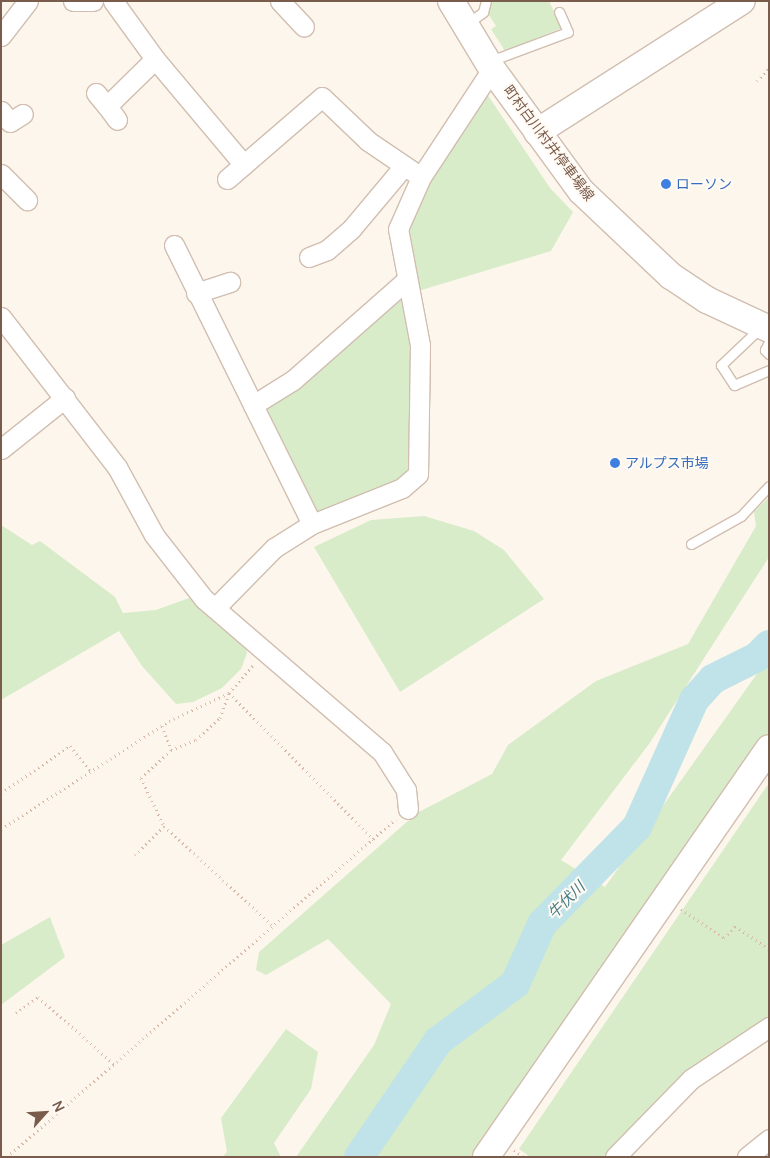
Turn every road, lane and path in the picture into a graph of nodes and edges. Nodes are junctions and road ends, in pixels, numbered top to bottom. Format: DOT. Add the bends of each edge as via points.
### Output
graph roads {
  1 [pos="28,1"];
  2 [pos="73,1"];
  3 [pos="93,1"];
  4 [pos="113,1"];
  5 [pos="280,1"];
  6 [pos="451,1"];
  7 [pos="486,1"];
  8 [pos="742,1"];
  9 [pos="559,12"];
  10 [pos="466,25"];
  11 [pos="304,27"];
  12 [pos="1,36"];
  13 [pos="155,59"];
  14 [pos="490,66"];
  15 [pos="769,68"];
  16 [pos="757,81"];
  17 [pos="107,106"];
  18 [pos="1,111"];
  19 [pos="22,114"];
  20 [pos="538,132"];
  21 [pos="244,164"];
  22 [pos="404,166"];
  23 [pos="1,174"];
  24 [pos="421,177"];
  25 [pos="227,179"];
  26 [pos="27,200"];
  27 [pos="174,245"];
  28 [pos="309,257"];
  29 [pos="230,282"];
  30 [pos="404,282"];
  31 [pos="196,293"];
  32 [pos="1,317"];
  33 [pos="766,332"];
  34 [pos="769,354"];
  35 [pos="769,370"];
  36 [pos="65,398"];
  37 [pos="253,405"];
  38 [pos="1,449"];
  39 [pos="769,486"];
  40 [pos="312,524"];
  41 [pos="691,544"];
  42 [pos="215,608"];
  43 [pos="264,653"];
  44 [pos="229,694"];
  45 [pos="162,726"];
  46 [pos="769,748"];
  47 [pos="171,750"];
  48 [pos="91,772"];
  49 [pos="1,793"];
  50 [pos="408,809"];
  51 [pos="164,826"];
  52 [pos="1,829"];
  53 [pos="374,840"];
  54 [pos="135,855"];
  55 [pos="678,908"];
  56 [pos="273,926"];
  57 [pos="769,949"];
  58 [pos="16,1013"];
  59 [pos="769,1027"];
  60 [pos="115,1065"];
  61 [pos="769,1139"];
  62 [pos="512,1148"];
  63 [pos="7,1157"];
  64 [pos="486,1157"];
  65 [pos="524,1157"];
  66 [pos="615,1157"];
  67 [pos="747,1157"];
  1 -- 12 [label="street"];
  2 -- 3 [label="street"];
  4 -- 13 [label="street"];
  5 -- 11 [label="street"];
  6 -- 10 [label="street, 町村白川村井停車場線"];
  7 -- 10 [label="lane" via="483,12"];
  8 -- 20 [label="street"];
  9 -- 14 [label="lane" via="568,32"];
  10 -- 14 [label="street, 町村白川村井停車場線"];
  13 -- 17 [label="street"];
  13 -- 21 [label="street"];
  14 -- 20 [label="street, 町村白川村井停車場線"];
  14 -- 24 [label="street"];
  15 -- 16 [label="path"];
  18 -- 19 [label="street" via="10,122"];
  20 -- 33 [label="street, 町村白川村井停車場線" via="582,190 671,276"];
  21 -- 22 [label="street" via="322,97 368,142"];
  21 -- 25 [label="street"];
  22 -- 24 [label="street"];
  22 -- 28 [label="street" via="352,228 327,250"];
  23 -- 26 [label="street"];
  24 -- 30 [label="street" via="398,229"];
  27 -- 31 [label="street"];
  29 -- 31 [label="street"];
  30 -- 37 [label="street" via="293,380"];
  30 -- 40 [label="street" via="420,345 418,474 402,488"];
  31 -- 37 [label="street"];
  32 -- 36 [label="street"];
  33 -- 34 [label="lane" via="765,350"];
  33 -- 35 [label="lane" via="721,365 734,385"];
  36 -- 38 [label="street"];
  36 -- 42 [label="street" via="117,466 154,535"];
  37 -- 40 [label="street"];
  39 -- 41 [label="lane" via="741,516"];
  40 -- 42 [label="street" via="274,548"];
  42 -- 43 [label="street"];
  43 -- 44 [label="path"];
  43 -- 50 [label="street" via="382,752 406,790"];
  44 -- 45 [label="path"];
  44 -- 47 [label="path" via="220,718 196,740"];
  44 -- 53 [label="path"];
  45 -- 47 [label="path"];
  45 -- 48 [label="path"];
  46 -- 64 [label="street"];
  47 -- 51 [label="path" via="141,778"];
  48 -- 49 [label="path" via="70,746"];
  48 -- 52 [label="path"];
  50 -- 53 [label="path"];
  51 -- 54 [label="path"];
  51 -- 56 [label="path"];
  53 -- 56 [label="path"];
  55 -- 57 [label="path" via="724,938 735,926"];
  56 -- 60 [label="path"];
  58 -- 60 [label="path" via="38,997"];
  59 -- 66 [label="street" via="691,1079"];
  60 -- 63 [label="path"];
  61 -- 67 [label="street"];
  62 -- 65 [label="path"];
}
